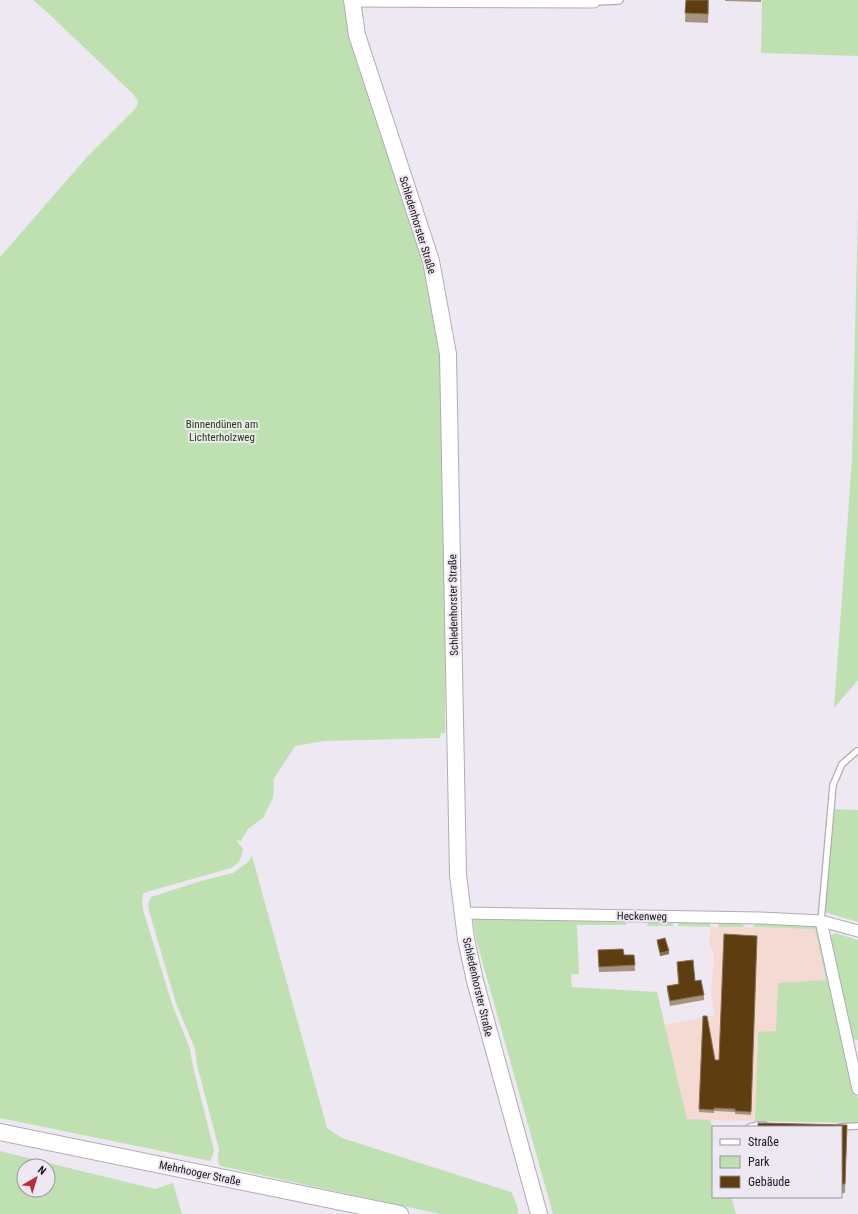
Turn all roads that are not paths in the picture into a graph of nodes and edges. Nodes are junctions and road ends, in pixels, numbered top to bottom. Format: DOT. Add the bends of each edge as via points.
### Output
graph roads {
  1 [pos="352,0"];
  2 [pos="620,0"];
  3 [pos="594,1"];
  4 [pos="858,751"];
  5 [pos="463,912"];
  6 [pos="821,921"];
  7 [pos="858,931"];
  8 [pos="858,1089"];
  9 [pos="770,1125"];
  10 [pos="754,1126"];
  11 [pos="831,1126"];
  12 [pos="858,1126"];
  13 [pos="0,1132"];
  14 [pos="400,1214"];
  15 [pos="539,1214"];
  1 -- 3 [label="street"];
  1 -- 5 [label="street, Schledenhorster Straße" via="357,35 431,261 448,354 458,867"];
  2 -- 3 [label="lane"];
  4 -- 6 [label="lane" via="842,764 833,785"];
  5 -- 6 [label="street, Heckenweg"];
  5 -- 15 [label="street, Schledenhorster Straße" via="475,981"];
  6 -- 7 [label="street, Heckenweg"];
  6 -- 8 [label="street"];
  9 -- 10 [label="lane"];
  11 -- 12 [label="lane"];
  13 -- 14 [label="street, Mehrhooger Straße"];
}
